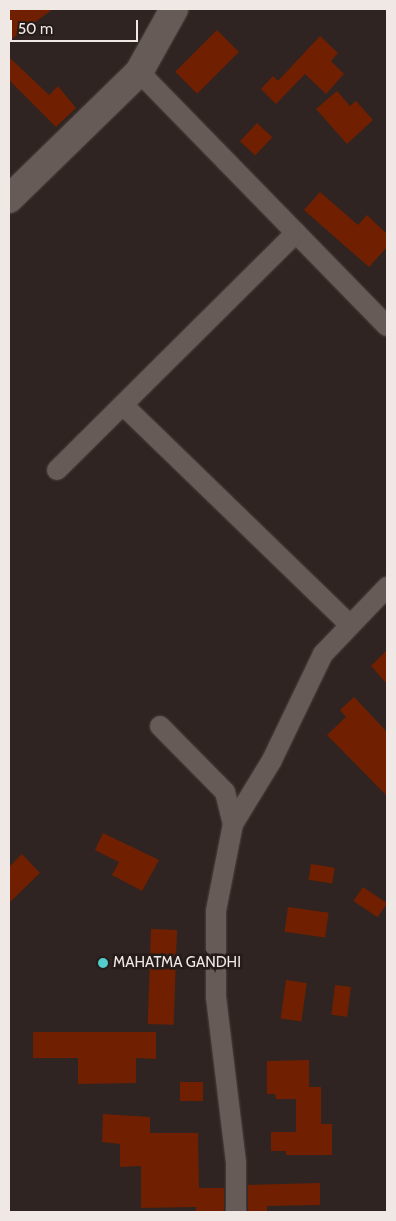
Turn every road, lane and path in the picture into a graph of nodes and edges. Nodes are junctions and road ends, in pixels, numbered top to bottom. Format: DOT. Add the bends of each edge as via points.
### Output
graph roads {
  1 [pos="174,9"];
  2 [pos="139,72"];
  3 [pos="9,199"];
  4 [pos="296,233"];
  5 [pos="387,326"];
  6 [pos="123,405"];
  7 [pos="57,470"];
  8 [pos="387,587"];
  9 [pos="350,625"];
  10 [pos="160,726"];
  11 [pos="233,824"];
  12 [pos="236,1212"];
  1 -- 2 [label="main road"];
  2 -- 3 [label="main road"];
  2 -- 4 [label="street"];
  4 -- 5 [label="street"];
  4 -- 6 [label="street"];
  6 -- 7 [label="street"];
  6 -- 9 [label="street"];
  8 -- 9 [label="street"];
  9 -- 11 [label="street" via="323,654 272,760"];
  10 -- 11 [label="street" via="226,792"];
  11 -- 12 [label="street" via="216,911 216,997 236,1162"];
}
